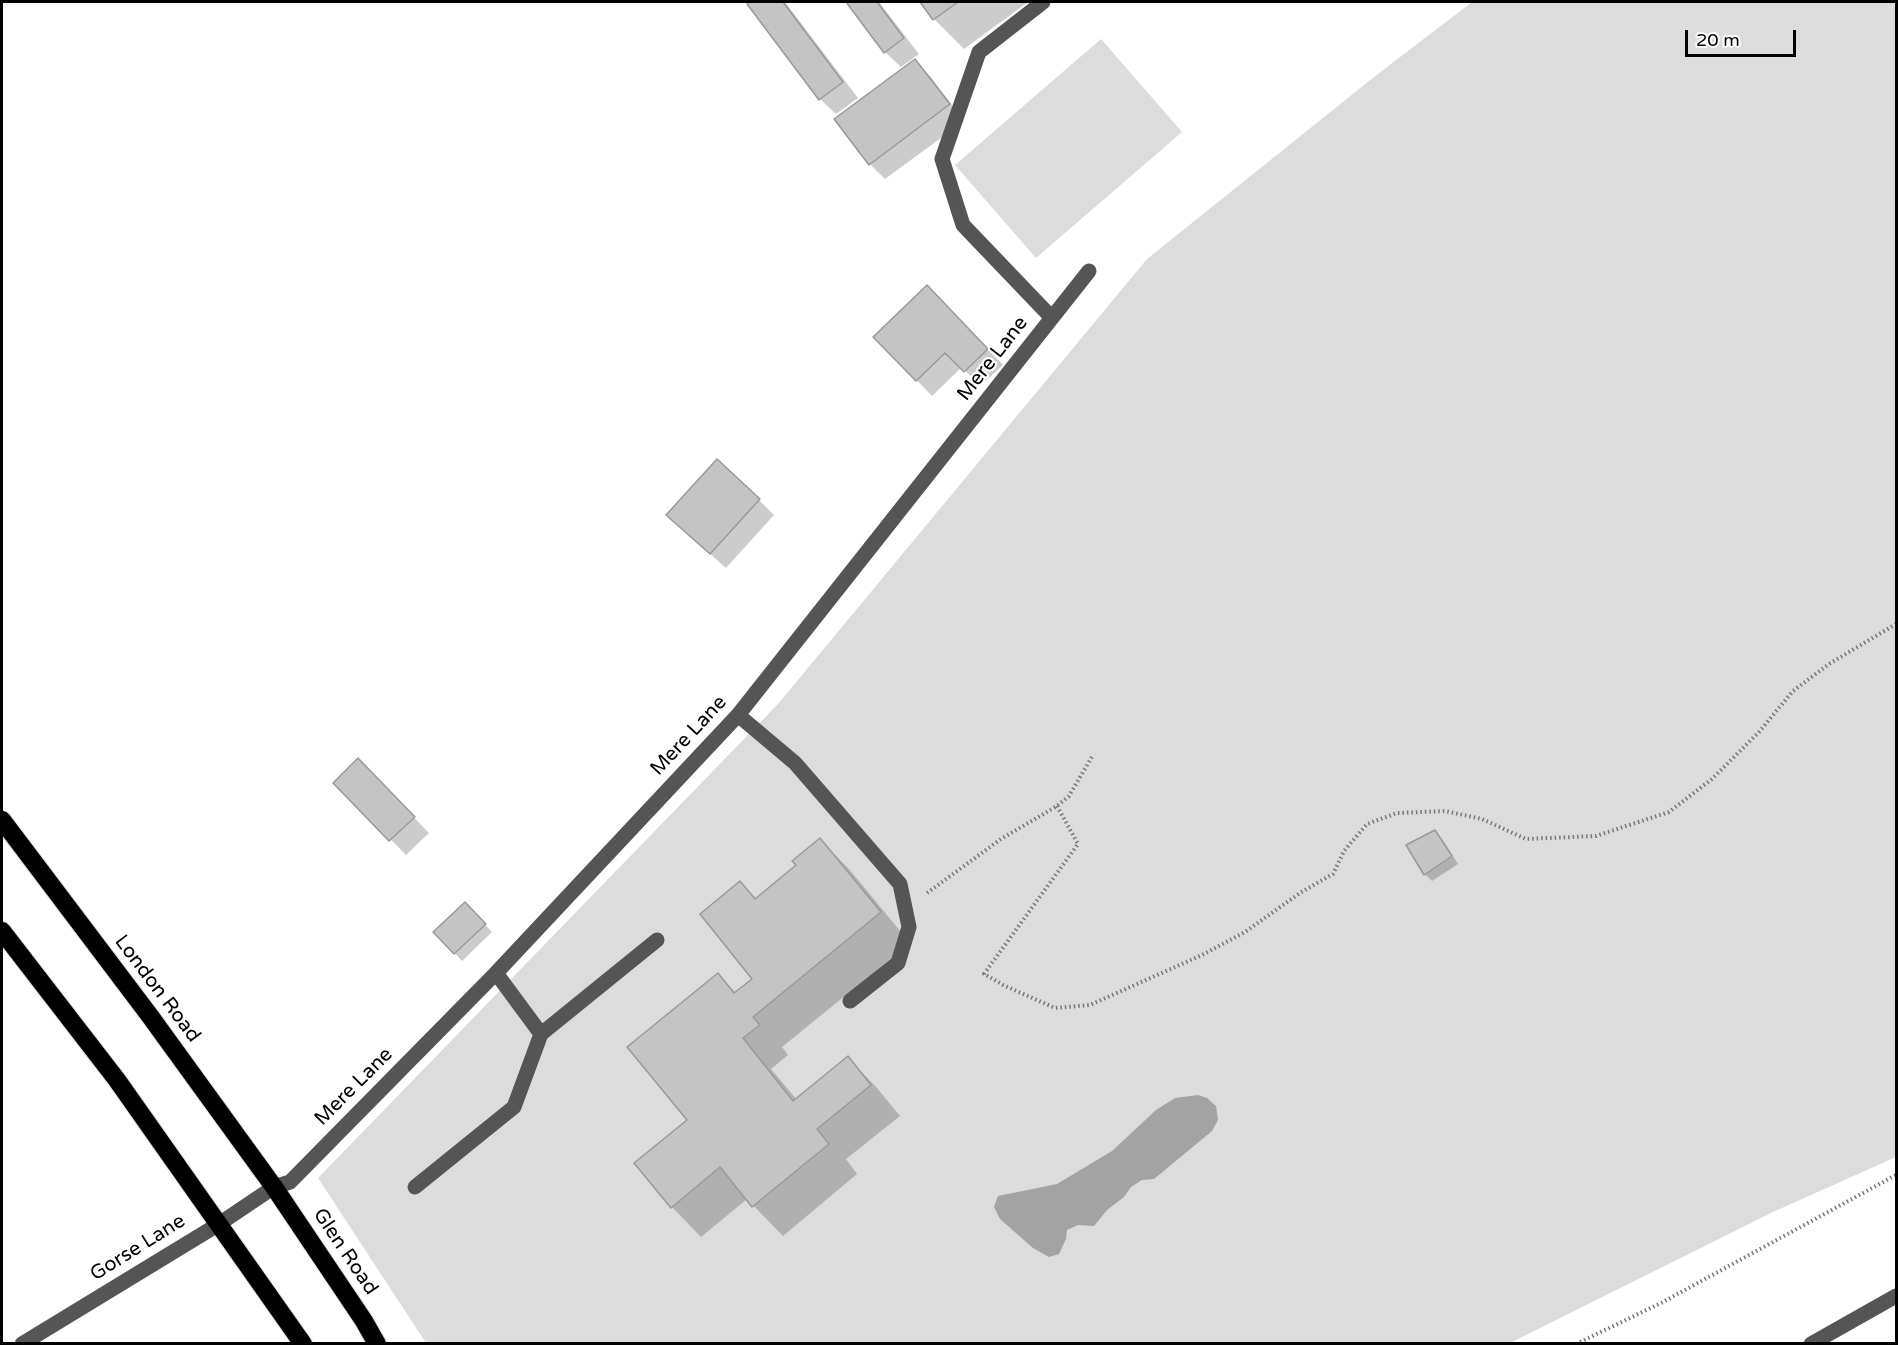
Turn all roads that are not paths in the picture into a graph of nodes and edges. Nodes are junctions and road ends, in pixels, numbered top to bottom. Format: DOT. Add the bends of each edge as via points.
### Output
graph roads {
  1 [pos="1043,2"];
  2 [pos="1089,271"];
  3 [pos="1053,318"];
  4 [pos="738,715"];
  5 [pos="2,820"];
  6 [pos="2,931"];
  7 [pos="657,939"];
  8 [pos="496,973"];
  9 [pos="850,1001"];
  10 [pos="541,1034"];
  11 [pos="274,1187"];
  12 [pos="415,1187"];
  13 [pos="219,1224"];
  14 [pos="1896,1296"];
  15 [pos="22,1344"];
  16 [pos="303,1344"];
  17 [pos="377,1344"];
  18 [pos="1811,1344"];
  1 -- 3 [label="street" via="979,52 942,159 963,225"];
  2 -- 3 [label="street, Mere Lane"];
  3 -- 4 [label="street, Mere Lane"];
  4 -- 8 [label="street, Mere Lane"];
  4 -- 9 [label="street" via="795,763 900,884 909,927 898,963"];
  5 -- 11 [label="highway, London Road"];
  6 -- 13 [label="highway" via="117,1080"];
  7 -- 10 [label="street"];
  8 -- 10 [label="street"];
  8 -- 11 [label="street, Mere Lane" via="290,1182"];
  10 -- 12 [label="street" via="514,1107"];
  11 -- 13 [label="street, Gorse Lane"];
  11 -- 17 [label="highway, Glen Road"];
  13 -- 15 [label="street, Gorse Lane"];
  13 -- 16 [label="highway"];
  14 -- 18 [label="street"];
}
